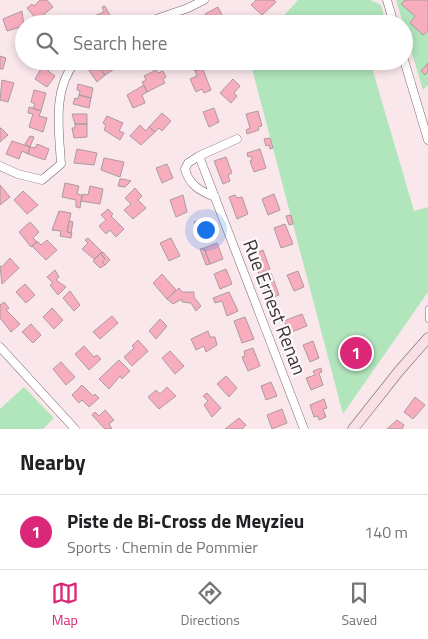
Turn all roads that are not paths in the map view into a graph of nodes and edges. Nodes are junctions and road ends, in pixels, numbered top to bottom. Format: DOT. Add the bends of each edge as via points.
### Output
graph roads {
  1 [pos="204,0"];
  2 [pos="387,0"];
  3 [pos="165,15"];
  4 [pos="391,15"];
  5 [pos="68,70"];
  6 [pos="407,70"];
  7 [pos="237,139"];
  8 [pos="428,140"];
  9 [pos="199,156"];
  10 [pos="0,166"];
  11 [pos="215,197"];
  12 [pos="428,308"];
  13 [pos="428,320"];
  14 [pos="428,338"];
  15 [pos="0,347"];
  16 [pos="71,428"];
  17 [pos="304,429"];
  18 [pos="353,429"];
  1 -- 3 [label="street"];
  2 -- 4 [label="street"];
  5 -- 10 [label="street" via="58,117 61,164 42,180"];
  6 -- 8 [label="street"];
  7 -- 9 [label="street"];
  9 -- 11 [label="street, Rue Ernest Renan"];
  9 -- 11 [label="street" via="188,163 185,168 187,175 193,185"];
  11 -- 17 [label="street, Rue Ernest Renan"];
  12 -- 13 [label="lane"];
  14 -- 18 [label="street"];
  15 -- 16 [label="street"];
}
